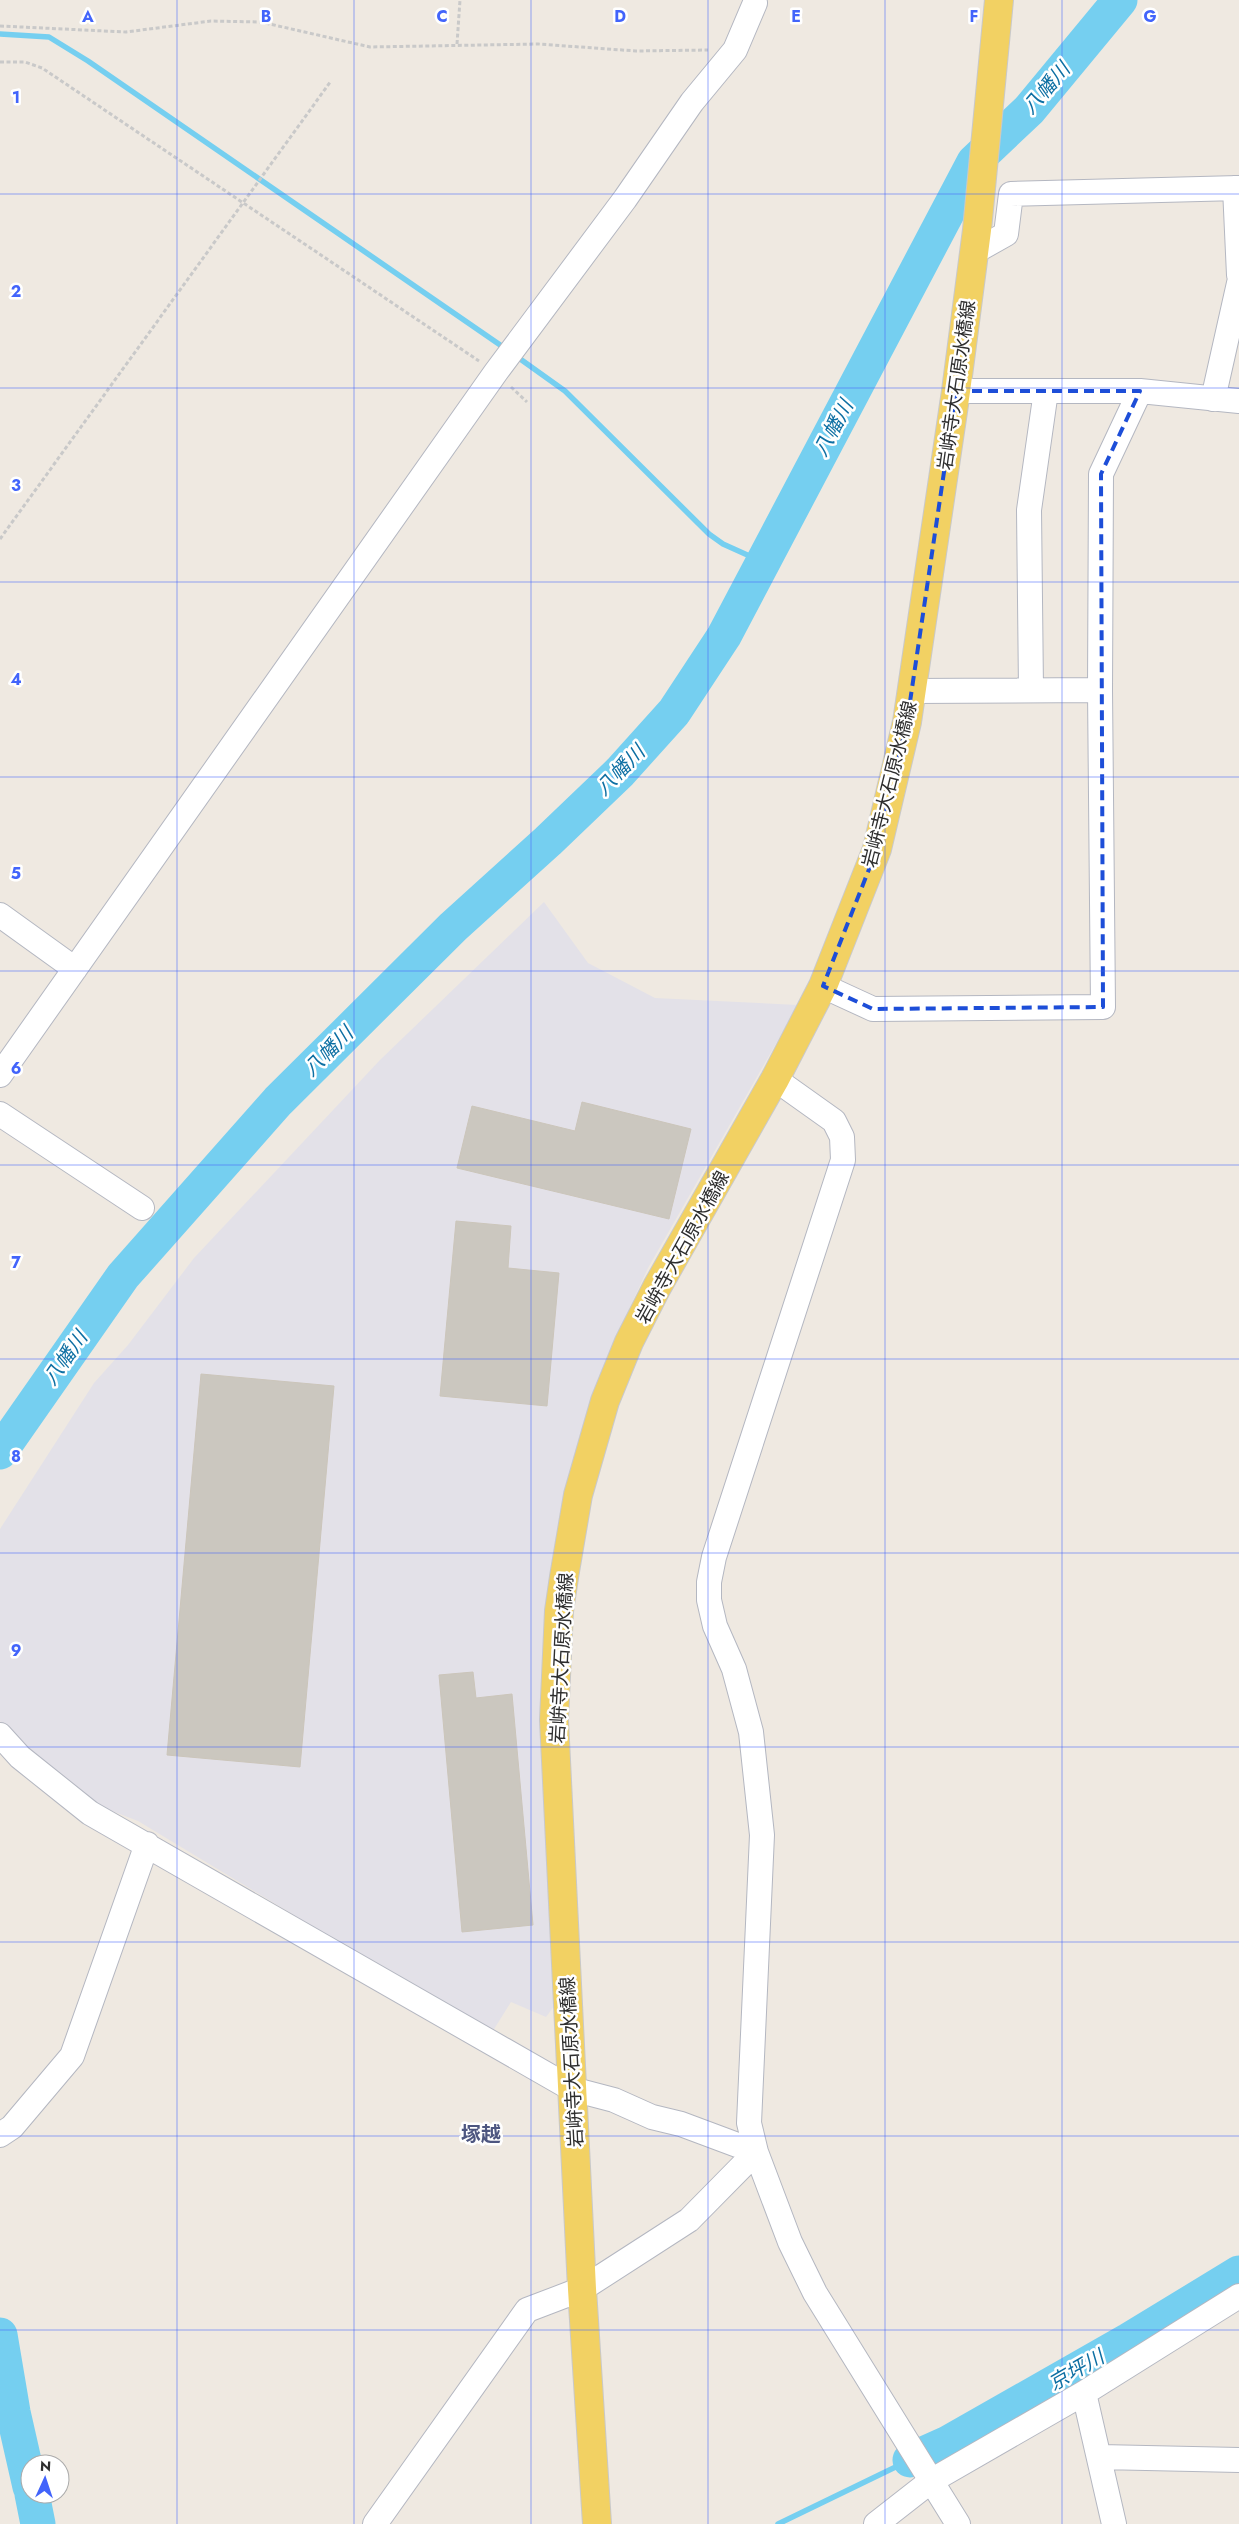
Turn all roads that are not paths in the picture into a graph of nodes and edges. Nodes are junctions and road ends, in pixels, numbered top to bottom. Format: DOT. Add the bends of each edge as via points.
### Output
graph roads {
  1 [pos="999,0"];
  2 [pos="755,3"];
  3 [pos="1237,188"];
  4 [pos="975,241"];
  5 [pos="1239,275"];
  6 [pos="1239,283"];
  7 [pos="1046,390"];
  8 [pos="956,391"];
  9 [pos="1140,391"];
  10 [pos="1213,399"];
  11 [pos="1239,401"];
  12 [pos="1030,690"];
  13 [pos="1100,690"];
  14 [pos="912,691"];
  15 [pos="0,915"];
  16 [pos="75,969"];
  17 [pos="823,986"];
  18 [pos="0,1075"];
  19 [pos="775,1079"];
  20 [pos="0,1114"];
  21 [pos="142,1208"];
  22 [pos="0,1735"];
  23 [pos="147,1844"];
  24 [pos="572,2089"];
  25 [pos="6,2131"];
  26 [pos="756,2152"];
  27 [pos="582,2289"];
  28 [pos="1239,2296"];
  29 [pos="1084,2393"];
  30 [pos="1100,2458"];
  31 [pos="1239,2460"];
  32 [pos="926,2472"];
  33 [pos="376,2524"];
  34 [pos="596,2524"];
  35 [pos="876,2524"];
  36 [pos="958,2524"];
  37 [pos="1114,2524"];
  1 -- 4 [label="main road, 岩峅寺大石原水橋線"];
  2 -- 16 [label="street" via="735,50 692,102 625,199 496,372"];
  3 -- 4 [label="street" via="1011,194 1006,234"];
  3 -- 5 [label="street"];
  4 -- 8 [label="main road, 岩峅寺大石原水橋線"];
  6 -- 10 [label="street"];
  7 -- 8 [label="street"];
  7 -- 9 [label="street"];
  7 -- 12 [label="street" via="1029,510"];
  8 -- 14 [label="main road, 岩峅寺大石原水橋線"];
  9 -- 10 [label="street"];
  9 -- 13 [label="street" via="1100,474"];
  10 -- 11 [label="street"];
  12 -- 13 [label="street"];
  12 -- 14 [label="street"];
  13 -- 17 [label="street" via="1104,1007 874,1009"];
  14 -- 17 [label="main road, 岩峅寺大石原水橋線" via="876,849"];
  15 -- 16 [label="street"];
  16 -- 18 [label="street"];
  17 -- 19 [label="main road, 岩峅寺大石原水橋線"];
  19 -- 24 [label="main road, 岩峅寺大石原水橋線" via="630,1342 605,1401 578,1494 559,1611 554,1720"];
  19 -- 26 [label="street" via="834,1121 842,1138 843,1160 714,1557 709,1582 715,1626 734,1668 751,1732 762,1835 749,2123"];
  20 -- 21 [label="street"];
  22 -- 23 [label="street" via="20,1756 90,1813"];
  23 -- 24 [label="street"];
  23 -- 25 [label="street" via="72,2056"];
  24 -- 26 [label="street" via="614,2100 652,2117 681,2124"];
  24 -- 27 [label="main road, 岩峅寺大石原水橋線"];
  26 -- 27 [label="street" via="689,2220"];
  26 -- 32 [label="street" via="790,2242 815,2293"];
  27 -- 33 [label="street" via="527,2310"];
  27 -- 34 [label="main road, 岩峅寺大石原水橋線"];
  28 -- 29 [label="street"];
  29 -- 30 [label="street"];
  29 -- 32 [label="street"];
  30 -- 31 [label="street"];
  30 -- 37 [label="street"];
  32 -- 35 [label="street"];
  32 -- 36 [label="street"];
}
